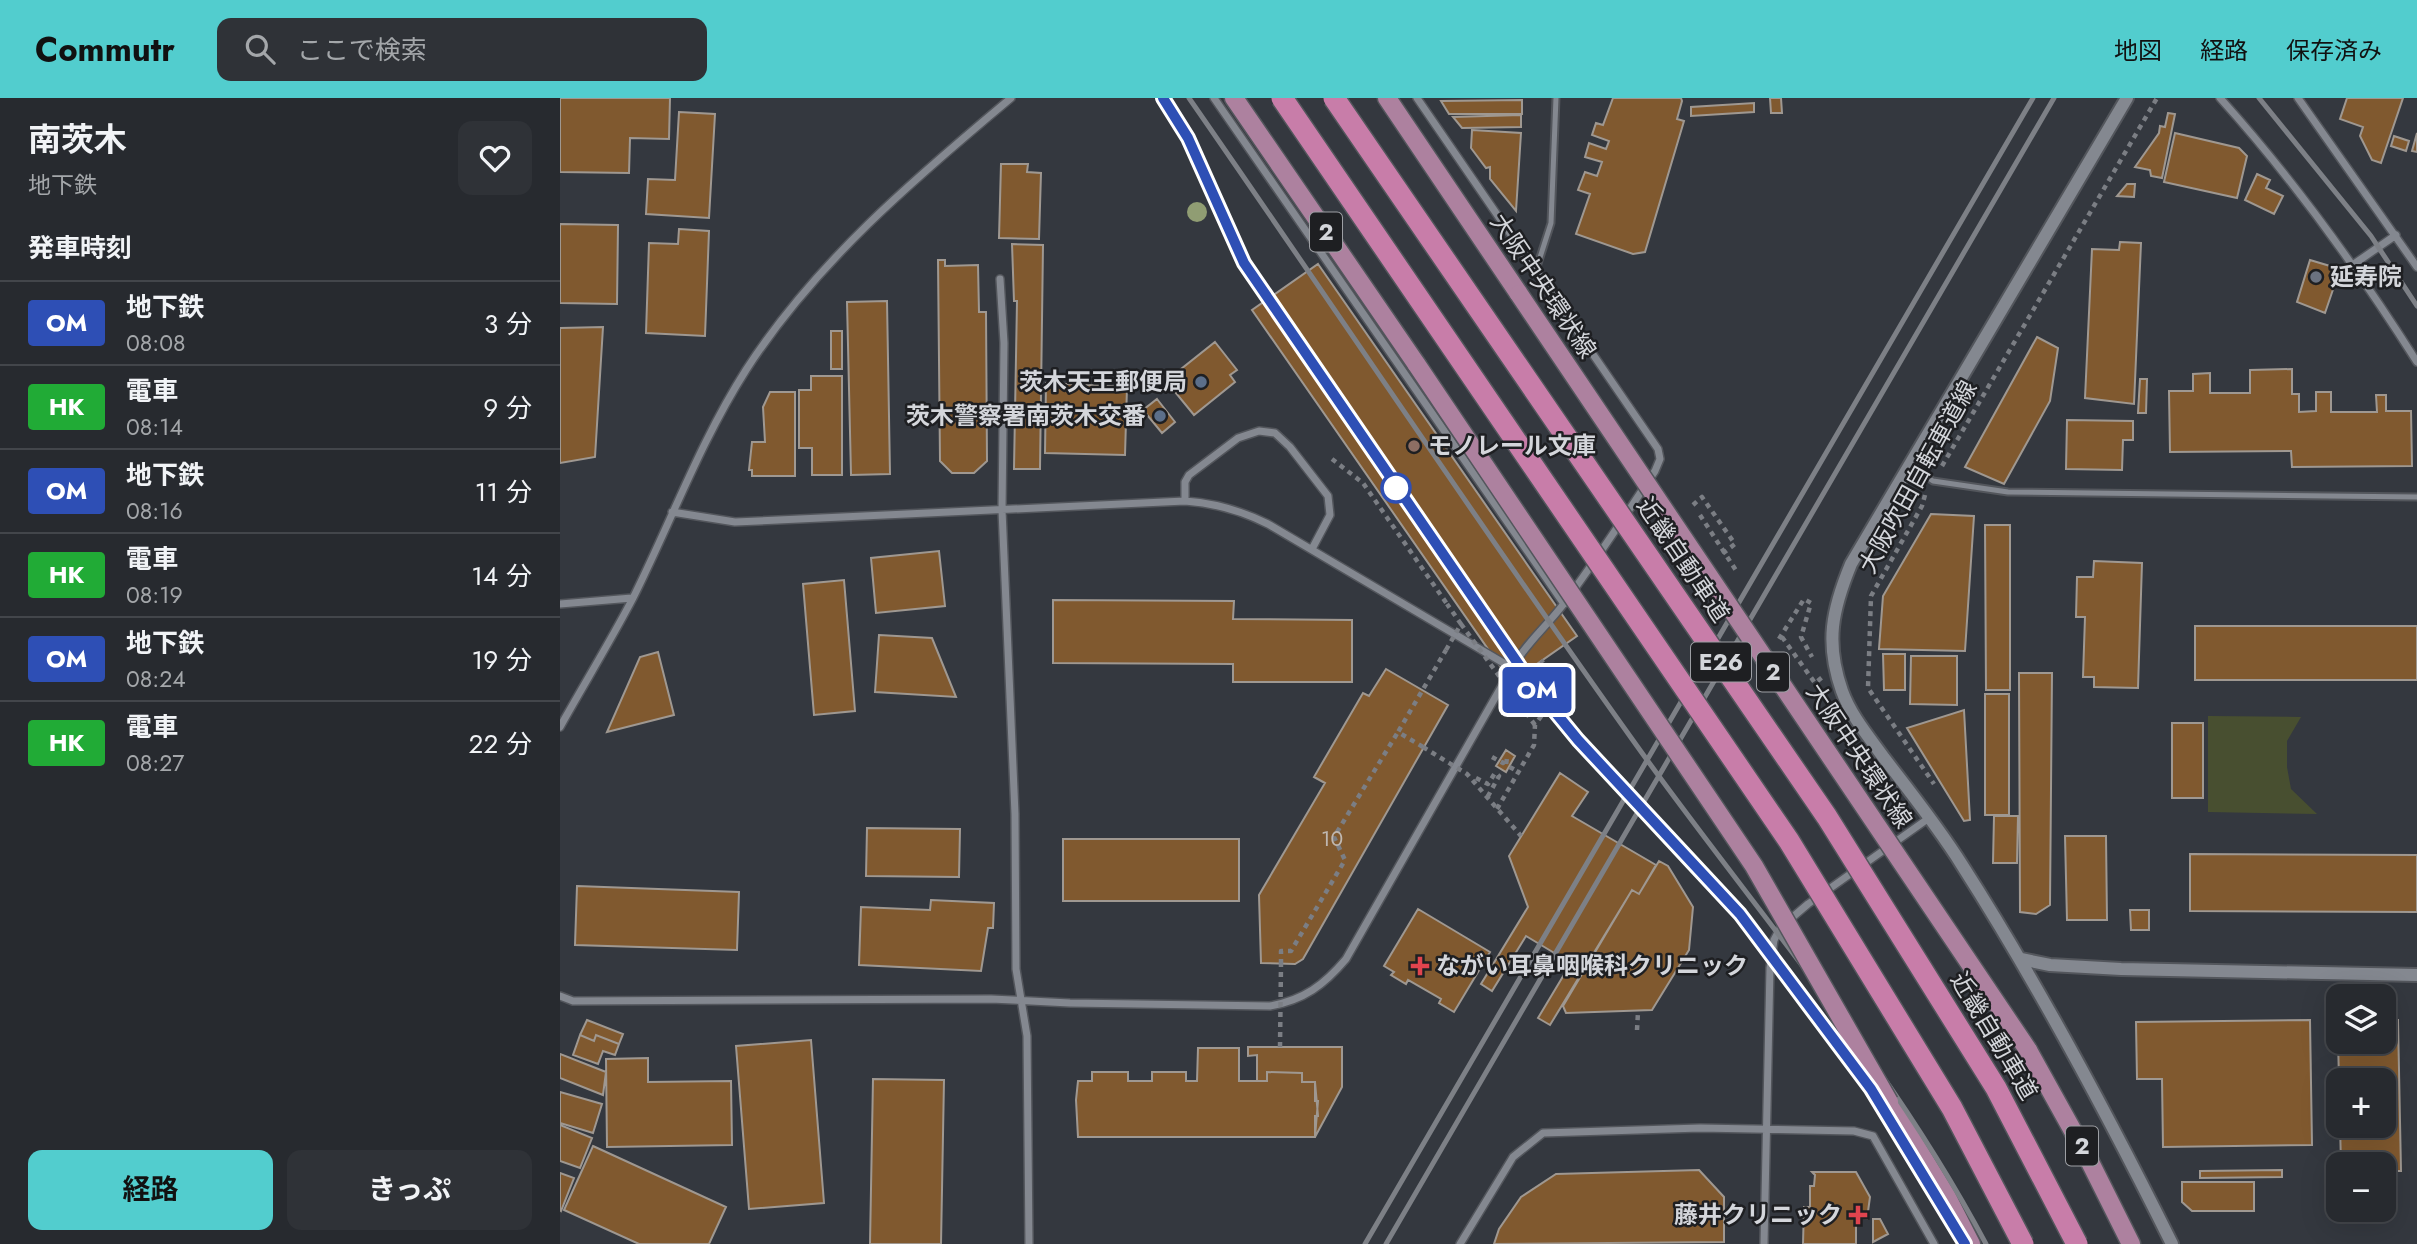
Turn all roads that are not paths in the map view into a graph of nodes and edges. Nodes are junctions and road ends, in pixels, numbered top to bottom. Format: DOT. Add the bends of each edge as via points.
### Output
graph roads {
  1 [pos="1011,98"];
  2 [pos="1213,98"];
  3 [pos="1234,98"];
  4 [pos="1282,98"];
  5 [pos="1335,98"];
  6 [pos="1387,98"];
  7 [pos="1417,98"];
  8 [pos="1556,98"];
  9 [pos="2127,98"];
  10 [pos="2220,98"];
  11 [pos="2298,98"];
  12 [pos="2396,235"];
  13 [pos="2354,264"];
  14 [pos="2417,267"];
  15 [pos="1536,270"];
  16 [pos="1000,279"];
  17 [pos="2417,362"];
  18 [pos="1910,466"];
  19 [pos="2417,496"];
  20 [pos="1185,501"];
  21 [pos="1002,510"];
  22 [pos="672,512"];
  23 [pos="1311,549"];
  24 [pos="632,598"];
  25 [pos="560,604"];
  26 [pos="1564,604"];
  27 [pos="1512,668"];
  28 [pos="560,727"];
  29 [pos="1929,818"];
  30 [pos="2021,959"];
  31 [pos="2417,975"];
  32 [pos="560,996"];
  33 [pos="1022,1000"];
  34 [pos="1766,1131"];
  35 [pos="1029,1244"];
  36 [pos="1460,1244"];
  37 [pos="1764,1244"];
  38 [pos="1934,1244"];
  39 [pos="1971,1244"];
  40 [pos="2024,1244"];
  41 [pos="2077,1244"];
  42 [pos="2131,1244"];
  43 [pos="2172,1244"];
  1 -- 22 [label="street" via="880,211 785,317 713,426"];
  2 -- 26 [label="street"];
  3 -- 39 [label="main road, 2, bridge" via="1754,866"];
  4 -- 40 [label="highway, E26, bridge" via="1789,841 1952,1108"];
  5 -- 41 [label="highway, 近畿自動車道 / E26, bridge" via="1827,817 1996,1088"];
  6 -- 42 [label="main road, 大阪中央環状線 / 2, bridge" via="2028,1050"];
  7 -- 15 [label="street"];
  8 -- 15 [label="lane" via="1551,223"];
  9 -- 18 [label="street"];
  10 -- 13 [label="street"];
  11 -- 12 [label="street"];
  12 -- 13 [label="street"];
  12 -- 14 [label="street"];
  13 -- 17 [label="street"];
  15 -- 26 [label="street" via="1618,388 1660,459"];
  16 -- 21 [label="street"];
  18 -- 19 [label="lane" via="1933,481 2008,492"];
  18 -- 29 [label="street" via="1839,594 1832,656 1857,722"];
  20 -- 21 [label="street"];
  20 -- 23 [label="street" via="1248,514"];
  20 -- 23 [label="street" via="1189,475 1238,438 1259,431 1275,433 1328,496 1330,515"];
  21 -- 22 [label="street" via="735,522"];
  21 -- 33 [label="street" via="1017,969"];
  22 -- 24 [label="street"];
  23 -- 27 [label="street"];
  24 -- 25 [label="street"];
  24 -- 28 [label="street"];
  26 -- 27 [label="street" via="1541,634 1525,645"];
  27 -- 33 [label="street" via="1346,959 1309,995 1270,1006"];
  29 -- 30 [label="street"];
  29 -- 34 [label="street" via="1808,904 1781,927 1774,940"];
  30 -- 31 [label="street" via="2121,969"];
  30 -- 43 [label="street"];
  32 -- 33 [label="street" via="573,1001"];
  33 -- 35 [label="street" via="1027,1036"];
  34 -- 36 [label="street" via="1700,1128 1543,1133 1513,1157"];
  34 -- 37 [label="street"];
  34 -- 38 [label="street" via="1854,1131 1874,1136"];
}
